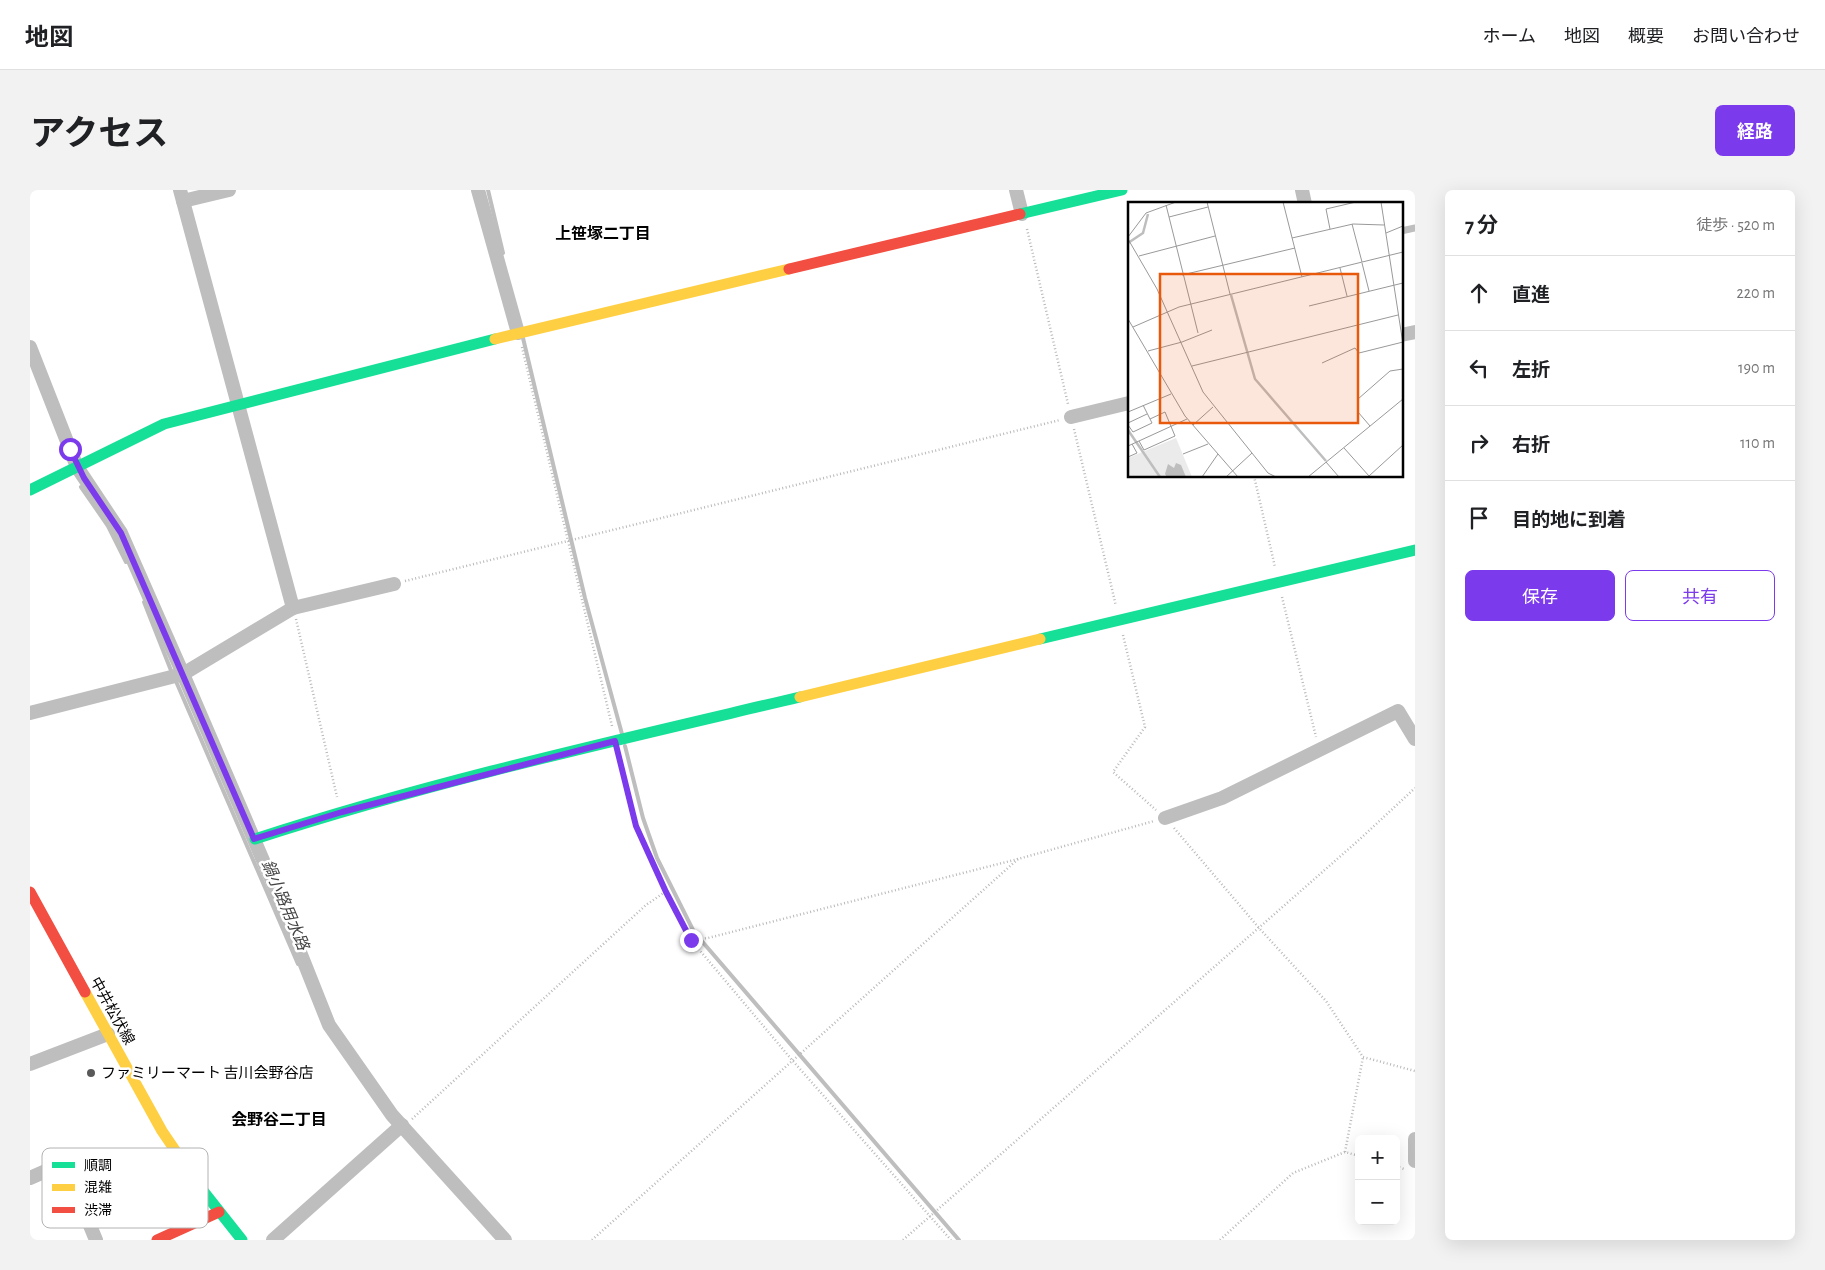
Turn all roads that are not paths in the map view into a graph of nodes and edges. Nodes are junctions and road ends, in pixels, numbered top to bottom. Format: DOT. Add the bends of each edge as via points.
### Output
graph roads {
  1 [pos="229,190"];
  2 [pos="478,190"];
  3 [pos="1016,190"];
  4 [pos="1122,190"];
  5 [pos="182,196"];
  6 [pos="1023,214"];
  7 [pos="1415,228"];
  8 [pos="1402,231"];
  9 [pos="1415,332"];
  10 [pos="518,333"];
  11 [pos="1402,335"];
  12 [pos="30,348"];
  13 [pos="239,403"];
  14 [pos="1128,403"];
  15 [pos="1071,417"];
  16 [pos="77,467"];
  17 [pos="30,490"];
  18 [pos="1415,550"];
  19 [pos="394,584"];
  20 [pos="292,608"];
  21 [pos="183,674"];
  22 [pos="30,713"];
  23 [pos="1415,739"];
  24 [pos="1165,818"];
  25 [pos="254,839"];
  26 [pos="30,892"];
  27 [pos="108,1034"];
  28 [pos="30,1064"];
  29 [pos="402,1125"];
  30 [pos="1415,1139"];
  31 [pos="174,1148"];
  32 [pos="1415,1161"];
  33 [pos="42,1172"];
  34 [pos="30,1178"];
  35 [pos="208,1195"];
  36 [pos="220,1212"];
  37 [pos="208,1217"];
  38 [pos="91,1228"];
  39 [pos="184,1228"];
  40 [pos="96,1240"];
  41 [pos="157,1240"];
  42 [pos="242,1240"];
  43 [pos="273,1240"];
  44 [pos="506,1240"];
  1 -- 5 [label="street"];
  2 -- 10 [label="street"];
  3 -- 6 [label="street"];
  4 -- 6 [label="street"];
  5 -- 13 [label="street"];
  6 -- 10 [label="street"];
  7 -- 8 [label="lane"];
  9 -- 11 [label="street"];
  10 -- 13 [label="street"];
  12 -- 16 [label="street"];
  13 -- 16 [label="street" via="164,424"];
  13 -- 20 [label="street"];
  14 -- 15 [label="street"];
  16 -- 17 [label="street"];
  16 -- 21 [label="street" via="121,533"];
  18 -- 25 [label="street" via="615,741 342,812"];
  19 -- 20 [label="street"];
  20 -- 21 [label="street"];
  21 -- 22 [label="street"];
  21 -- 25 [label="street"];
  23 -- 24 [label="street" via="1398,711 1222,798"];
  25 -- 29 [label="street" via="329,1025"];
  26 -- 27 [label="street, 中井松伏線"];
  27 -- 28 [label="street"];
  27 -- 31 [label="street, 中井松伏線"];
  29 -- 43 [label="street"];
  29 -- 44 [label="street"];
  30 -- 32 [label="street"];
  33 -- 34 [label="street"];
  35 -- 36 [label="street, 中井松伏線"];
  36 -- 37 [label="street"];
  36 -- 42 [label="street, 中井松伏線"];
  38 -- 40 [label="street"];
  39 -- 41 [label="street"];
}
